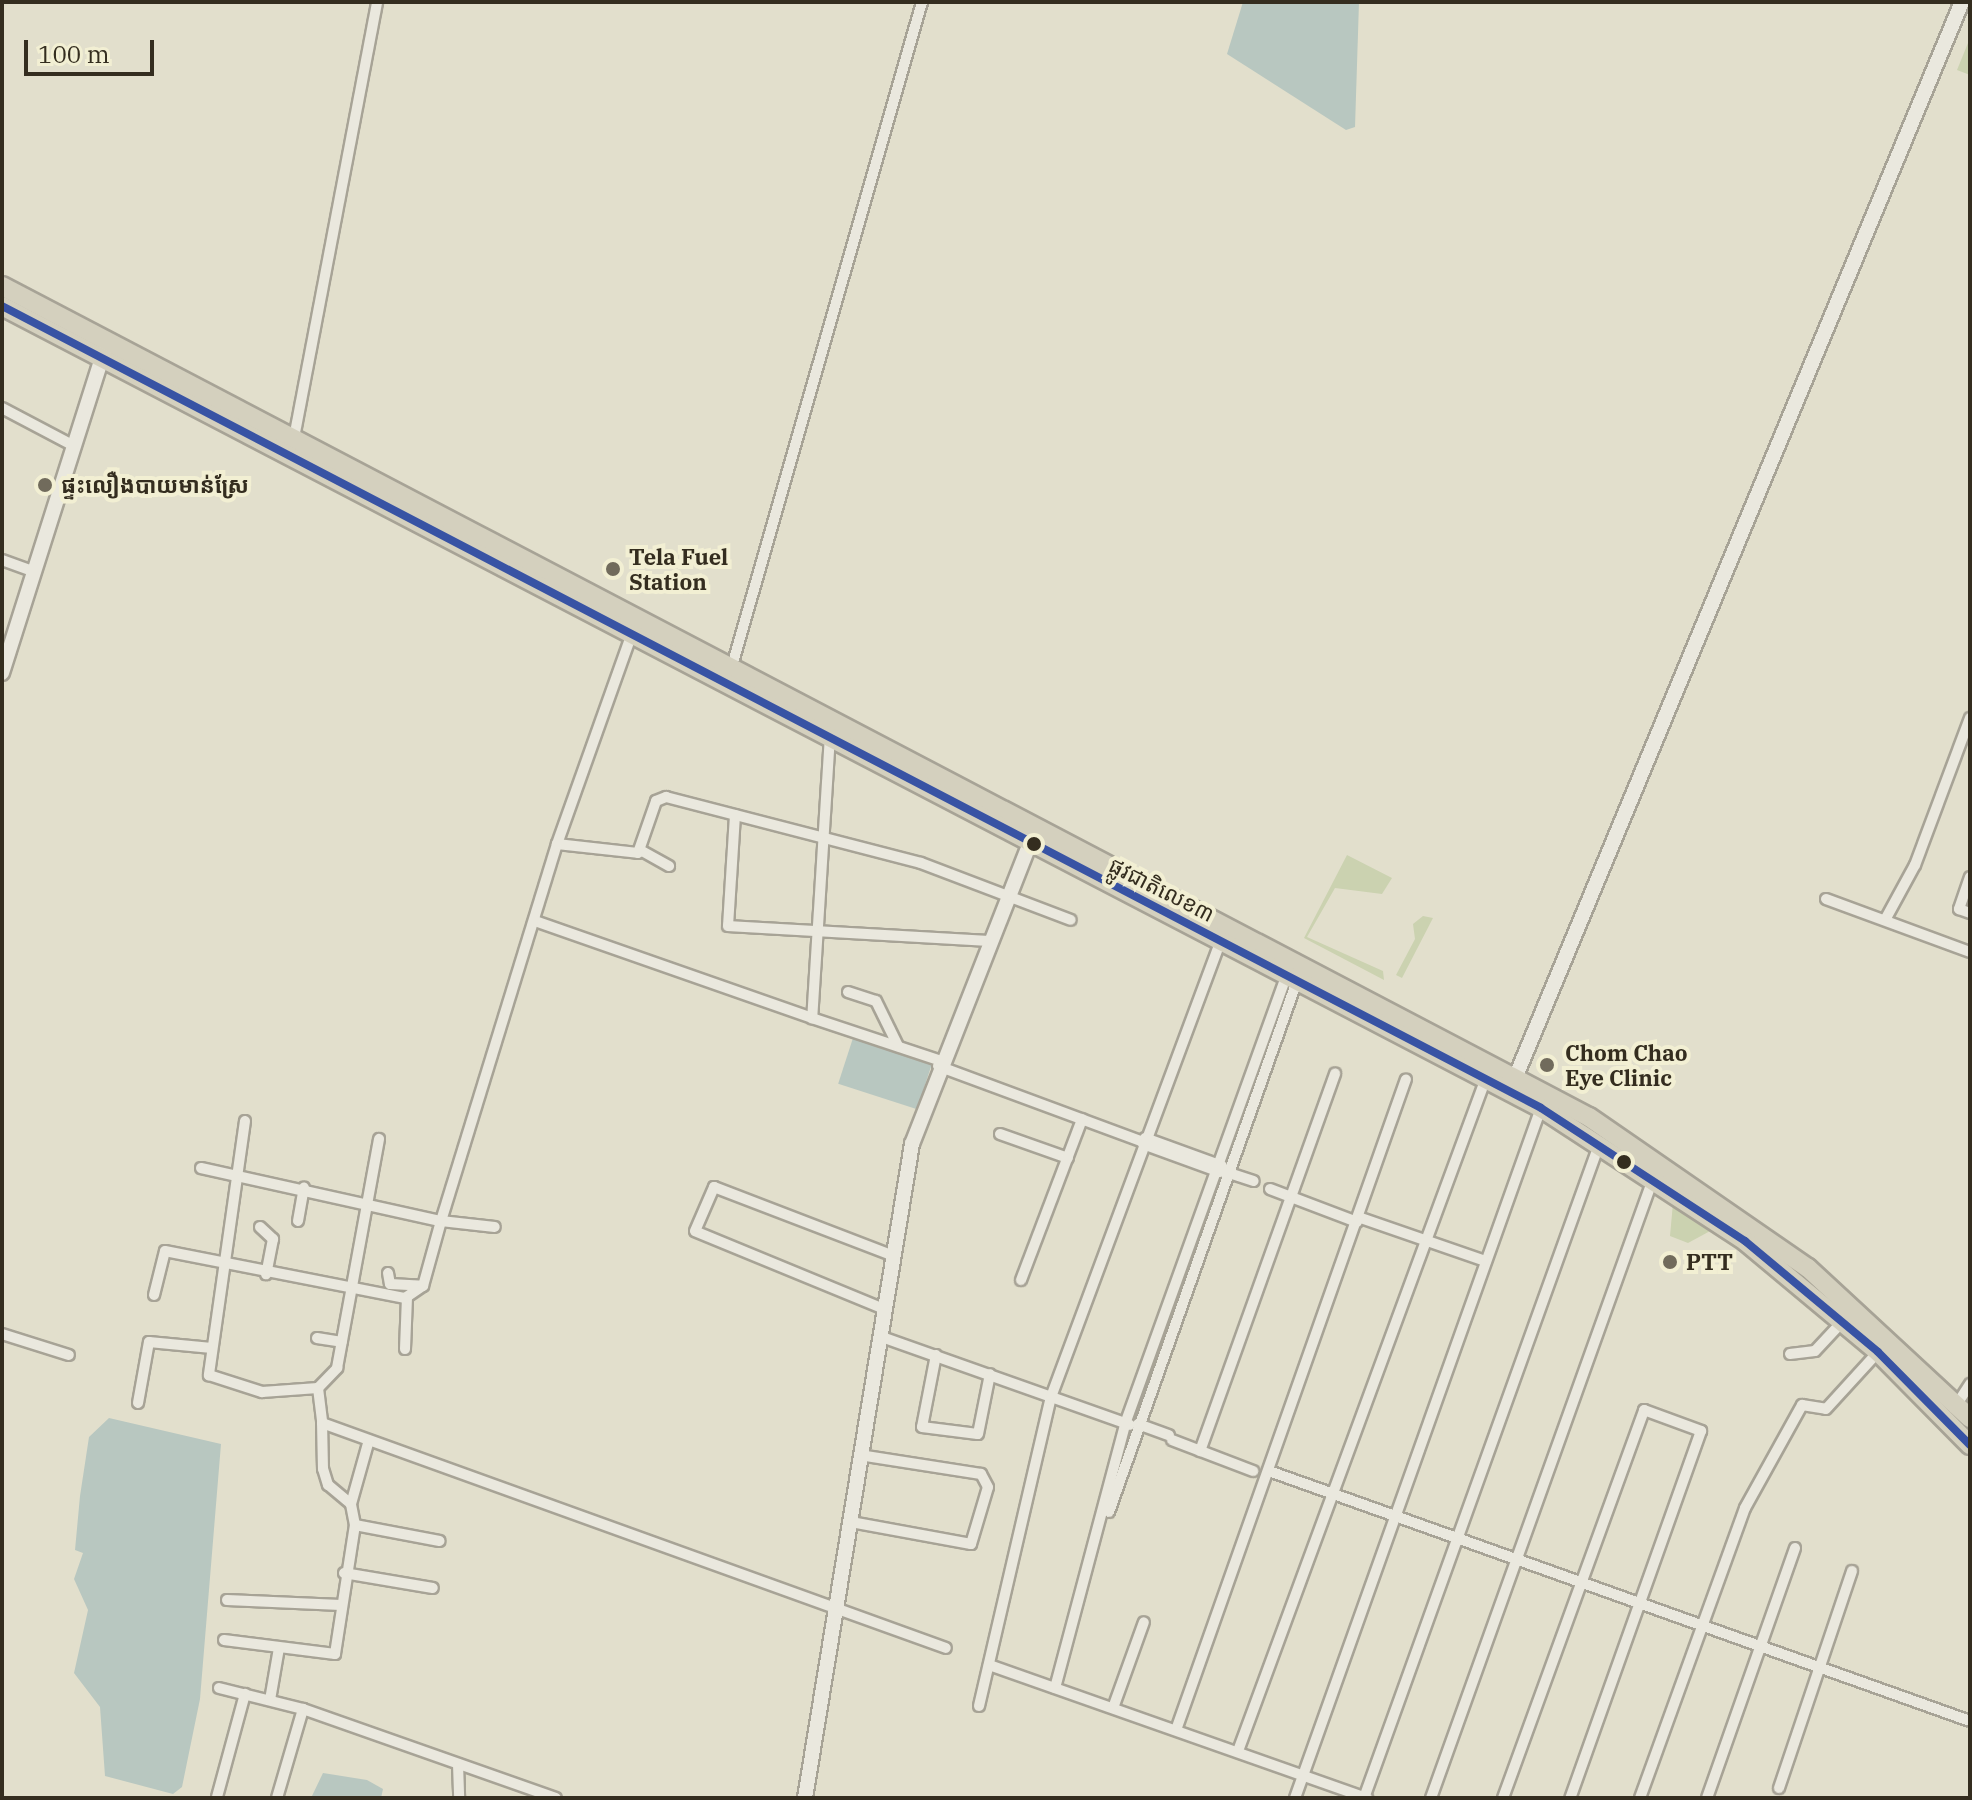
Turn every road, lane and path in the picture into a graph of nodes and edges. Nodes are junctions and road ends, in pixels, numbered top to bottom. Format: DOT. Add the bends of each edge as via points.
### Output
graph roads {
  1 [pos="377,2"];
  2 [pos="922,2"];
  3 [pos="1962,2"];
  4 [pos="2,286"];
  5 [pos="2,306"];
  6 [pos="104,350"];
  7 [pos="2,408"];
  8 [pos="294,438"];
  9 [pos="74,446"];
  10 [pos="2,560"];
  11 [pos="33,571"];
  12 [pos="632,633"];
  13 [pos="732,666"];
  14 [pos="2,673"];
  15 [pos="1970,718"];
  16 [pos="830,735"];
  17 [pos="735,815"];
  18 [pos="820,837"];
  19 [pos="1031,840"];
  20 [pos="557,844"];
  21 [pos="642,851"];
  22 [pos="669,866"];
  23 [pos="1970,877"];
  24 [pos="1008,894"];
  25 [pos="1826,899"];
  26 [pos="1970,913"];
  27 [pos="1071,920"];
  28 [pos="1885,920"];
  29 [pos="535,921"];
  30 [pos="1225,931"];
  31 [pos="816,933"];
  32 [pos="989,941"];
  33 [pos="1970,952"];
  34 [pos="1292,976"];
  35 [pos="848,992"];
  36 [pos="812,1018"];
  37 [pos="898,1046"];
  38 [pos="939,1064"];
  39 [pos="1490,1072"];
  40 [pos="1335,1073"];
  41 [pos="1406,1079"];
  42 [pos="1513,1084"];
  43 [pos="1541,1108"];
  44 [pos="1082,1119"];
  45 [pos="245,1121"];
  46 [pos="1000,1134"];
  47 [pos="379,1139"];
  48 [pos="1144,1141"];
  49 [pos="1600,1142"];
  50 [pos="1068,1158"];
  51 [pos="201,1168"];
  52 [pos="1222,1170"];
  53 [pos="236,1176"];
  54 [pos="1653,1177"];
  55 [pos="1254,1181"];
  56 [pos="304,1188"];
  57 [pos="1270,1189"];
  58 [pos="1290,1197"];
  59 [pos="368,1203"];
  60 [pos="1358,1219"];
  61 [pos="298,1221"];
  62 [pos="441,1221"];
  63 [pos="260,1227"];
  64 [pos="495,1227"];
  65 [pos="1423,1239"];
  66 [pos="894,1256"];
  67 [pos="1485,1261"];
  68 [pos="224,1264"];
  69 [pos="388,1273"];
  70 [pos="266,1274"];
  71 [pos="1021,1280"];
  72 [pos="423,1286"];
  73 [pos="351,1291"];
  74 [pos="154,1295"];
  75 [pos="407,1298"];
  76 [pos="884,1309"];
  77 [pos="1843,1321"];
  78 [pos="2,1334"];
  79 [pos="879,1336"];
  80 [pos="317,1338"];
  81 [pos="342,1342"];
  82 [pos="212,1348"];
  83 [pos="405,1349"];
  84 [pos="1878,1352"];
  85 [pos="1790,1354"];
  86 [pos="69,1355"];
  87 [pos="936,1355"];
  88 [pos="990,1374"];
  89 [pos="1970,1384"];
  90 [pos="318,1388"];
  91 [pos="1052,1394"];
  92 [pos="138,1403"];
  93 [pos="1957,1404"];
  94 [pos="1970,1418"];
  95 [pos="1126,1420"];
  96 [pos="322,1423"];
  97 [pos="1138,1424"];
  98 [pos="369,1440"];
  99 [pos="1970,1445"];
  100 [pos="1200,1451"];
  101 [pos="859,1455"];
  102 [pos="1253,1471"];
  103 [pos="1269,1471"];
  104 [pos="1331,1494"];
  105 [pos="351,1504"];
  106 [pos="1395,1517"];
  107 [pos="851,1522"];
  108 [pos="355,1525"];
  109 [pos="1455,1539"];
  110 [pos="440,1541"];
  111 [pos="1795,1548"];
  112 [pos="1518,1561"];
  113 [pos="1852,1571"];
  114 [pos="344,1573"];
  115 [pos="1581,1585"];
  116 [pos="433,1588"];
  117 [pos="1082,1593"];
  118 [pos="227,1600"];
  119 [pos="341,1605"];
  120 [pos="1639,1606"];
  121 [pos="837,1607"];
  122 [pos="1144,1622"];
  123 [pos="1700,1628"];
  124 [pos="224,1640"];
  125 [pos="279,1648"];
  126 [pos="946,1648"];
  127 [pos="1759,1649"];
  128 [pos="989,1665"];
  129 [pos="1819,1670"];
  130 [pos="219,1688"];
  131 [pos="1055,1688"];
  132 [pos="245,1694"];
  133 [pos="270,1700"];
  134 [pos="979,1706"];
  135 [pos="1113,1708"];
  136 [pos="303,1709"];
  137 [pos="1970,1721"];
  138 [pos="1176,1730"];
  139 [pos="1238,1751"];
  140 [pos="458,1764"];
  141 [pos="1303,1774"];
  142 [pos="1779,1788"];
  143 [pos="217,1797"];
  144 [pos="277,1798"];
  145 [pos="459,1798"];
  146 [pos="556,1798"];
  147 [pos="805,1798"];
  148 [pos="1295,1798"];
  149 [pos="1365,1798"];
  150 [pos="1431,1798"];
  151 [pos="1503,1798"];
  152 [pos="1570,1798"];
  153 [pos="1640,1798"];
  154 [pos="1707,1798"];
  1 -- 8 [label="street"];
  2 -- 13 [label="street"];
  3 -- 42 [label="street"];
  4 -- 6 [label="highway, ផ្លូវជាតិលេខ៣"];
  5 -- 6 [label="highway, ផ្លូវជាតិលេខ៣"];
  6 -- 8 [label="highway, ផ្លូវជាតិលេខ៣"];
  6 -- 9 [label="street"];
  6 -- 12 [label="highway, ផ្លូវជាតិលេខ៣"];
  7 -- 9 [label="street"];
  8 -- 13 [label="highway, ផ្លូវជាតិលេខ៣"];
  9 -- 11 [label="street"];
  10 -- 11 [label="street"];
  11 -- 14 [label="street"];
  12 -- 16 [label="highway, ផ្លូវជាតិលេខ៣"];
  12 -- 20 [label="street"];
  13 -- 30 [label="highway, ផ្លូវជាតិលេខ៣"];
  15 -- 28 [label="street" via="1915,865"];
  16 -- 18 [label="street"];
  16 -- 19 [label="highway, ផ្លូវជាតិលេខ៣"];
  17 -- 18 [label="street"];
  17 -- 21 [label="street" via="659,797"];
  17 -- 31 [label="street" via="728,926"];
  18 -- 24 [label="street"];
  18 -- 31 [label="street"];
  19 -- 24 [label="street"];
  19 -- 30 [label="highway, ផ្លូវជាតិលេខ៣"];
  20 -- 21 [label="street"];
  20 -- 29 [label="street"];
  21 -- 22 [label="street"];
  23 -- 26 [label="street" via="1959,909"];
  24 -- 27 [label="street"];
  24 -- 32 [label="street"];
  25 -- 28 [label="street"];
  28 -- 33 [label="street"];
  29 -- 36 [label="street"];
  29 -- 62 [label="street"];
  30 -- 34 [label="highway, ផ្លូវជាតិលេខ៣"];
  30 -- 39 [label="highway, ផ្លូវជាតិលេខ៣"];
  30 -- 48 [label="street"];
  31 -- 32 [label="street"];
  31 -- 36 [label="street"];
  32 -- 38 [label="street"];
  34 -- 39 [label="highway, ផ្លូវជាតិលេខ៣"];
  34 -- 52 [label="street"];
  35 -- 37 [label="street" via="876,1001"];
  36 -- 37 [label="street"];
  37 -- 38 [label="street"];
  38 -- 44 [label="street"];
  38 -- 66 [label="street" via="912,1144"];
  39 -- 42 [label="highway, ផ្លូវជាតិលេខ៣"];
  39 -- 65 [label="street"];
  40 -- 58 [label="street"];
  41 -- 60 [label="street"];
  42 -- 43 [label="highway, ផ្លូវជាតិលេខ៣"];
  42 -- 93 [label="highway, ផ្លូវជាតិលេខ៣" via="1753,1225 1855,1308"];
  43 -- 49 [label="highway, ផ្លូវជាតិលេខ៣"];
  43 -- 67 [label="street"];
  44 -- 48 [label="street"];
  44 -- 50 [label="street"];
  45 -- 53 [label="street"];
  46 -- 50 [label="street"];
  47 -- 59 [label="street"];
  48 -- 52 [label="street"];
  48 -- 91 [label="street"];
  49 -- 54 [label="highway, ផ្លូវជាតិលេខ៣"];
  49 -- 109 [label="street"];
  50 -- 71 [label="street"];
  51 -- 53 [label="street"];
  52 -- 55 [label="street"];
  52 -- 95 [label="street"];
  52 -- 97 [label="street"];
  53 -- 56 [label="street"];
  53 -- 68 [label="street"];
  54 -- 77 [label="highway, ផ្លូវជាតិលេខ៣"];
  54 -- 112 [label="street"];
  56 -- 59 [label="street"];
  56 -- 61 [label="street"];
  57 -- 58 [label="street"];
  58 -- 60 [label="street"];
  58 -- 100 [label="street"];
  59 -- 62 [label="street"];
  59 -- 73 [label="street"];
  60 -- 65 [label="street"];
  60 -- 103 [label="street"];
  62 -- 64 [label="street"];
  62 -- 72 [label="street"];
  63 -- 70 [label="street" via="273,1239"];
  65 -- 67 [label="street"];
  65 -- 104 [label="street"];
  66 -- 76 [label="street"];
  66 -- 76 [label="street" via="714,1187 695,1231"];
  67 -- 106 [label="street"];
  68 -- 70 [label="street"];
  68 -- 74 [label="street" via="165,1251"];
  68 -- 82 [label="street"];
  69 -- 72 [label="street" via="390,1284"];
  70 -- 73 [label="street"];
  72 -- 75 [label="street"];
  73 -- 75 [label="street"];
  73 -- 81 [label="street"];
  75 -- 83 [label="street"];
  76 -- 79 [label="street"];
  77 -- 84 [label="highway, ផ្លូវជាតិលេខ៣"];
  77 -- 85 [label="street" via="1815,1351"];
  78 -- 86 [label="street"];
  79 -- 87 [label="street"];
  79 -- 101 [label="street"];
  80 -- 81 [label="street"];
  81 -- 90 [label="street" via="337,1368"];
  82 -- 90 [label="street" via="212,1378 262,1392"];
  82 -- 92 [label="street" via="149,1342"];
  84 -- 99 [label="highway, ផ្លូវជាតិលេខ៣"];
  84 -- 123 [label="street" via="1826,1409 1802,1405 1745,1508"];
  87 -- 88 [label="street"];
  87 -- 88 [label="street" via="922,1427 978,1434"];
  88 -- 91 [label="street"];
  89 -- 93 [label="street"];
  90 -- 96 [label="street"];
  91 -- 95 [label="street"];
  91 -- 128 [label="street"];
  93 -- 94 [label="highway, ផ្លូវជាតិលេខ៣"];
  95 -- 97 [label="street"];
  95 -- 117 [label="street"];
  96 -- 98 [label="street"];
  96 -- 105 [label="street" via="319,1454 328,1485"];
  97 -- 100 [label="street"];
  97 -- 117 [label="street"];
  98 -- 105 [label="street"];
  98 -- 121 [label="street"];
  100 -- 102 [label="street"];
  101 -- 107 [label="street"];
  101 -- 107 [label="street" via="981,1474 988,1487 971,1544"];
  103 -- 104 [label="street"];
  103 -- 138 [label="street"];
  104 -- 106 [label="street"];
  104 -- 139 [label="street"];
  105 -- 108 [label="street"];
  106 -- 109 [label="street"];
  106 -- 141 [label="street"];
  107 -- 121 [label="street"];
  108 -- 110 [label="street"];
  108 -- 114 [label="street"];
  109 -- 112 [label="street"];
  109 -- 149 [label="street"];
  111 -- 127 [label="street"];
  112 -- 115 [label="street"];
  112 -- 150 [label="street"];
  113 -- 129 [label="street"];
  114 -- 116 [label="street"];
  114 -- 119 [label="street"];
  115 -- 120 [label="street"];
  115 -- 120 [label="street" via="1644,1410 1701,1431"];
  115 -- 151 [label="street"];
  117 -- 131 [label="street"];
  118 -- 119 [label="street"];
  119 -- 125 [label="street" via="335,1654"];
  120 -- 123 [label="street"];
  120 -- 152 [label="street"];
  121 -- 126 [label="street"];
  121 -- 147 [label="street"];
  122 -- 135 [label="street"];
  123 -- 127 [label="street"];
  123 -- 153 [label="street"];
  124 -- 125 [label="street"];
  125 -- 133 [label="street"];
  127 -- 129 [label="street"];
  127 -- 154 [label="street"];
  128 -- 131 [label="street"];
  128 -- 134 [label="street"];
  129 -- 137 [label="street"];
  129 -- 142 [label="street"];
  130 -- 132 [label="street"];
  131 -- 135 [label="street"];
  132 -- 133 [label="street"];
  132 -- 143 [label="street"];
  133 -- 136 [label="street"];
  135 -- 138 [label="street"];
  136 -- 140 [label="street"];
  136 -- 144 [label="street"];
  138 -- 139 [label="street"];
  139 -- 141 [label="street"];
  140 -- 145 [label="street"];
  140 -- 146 [label="street"];
  141 -- 148 [label="street"];
  141 -- 149 [label="street"];
}
